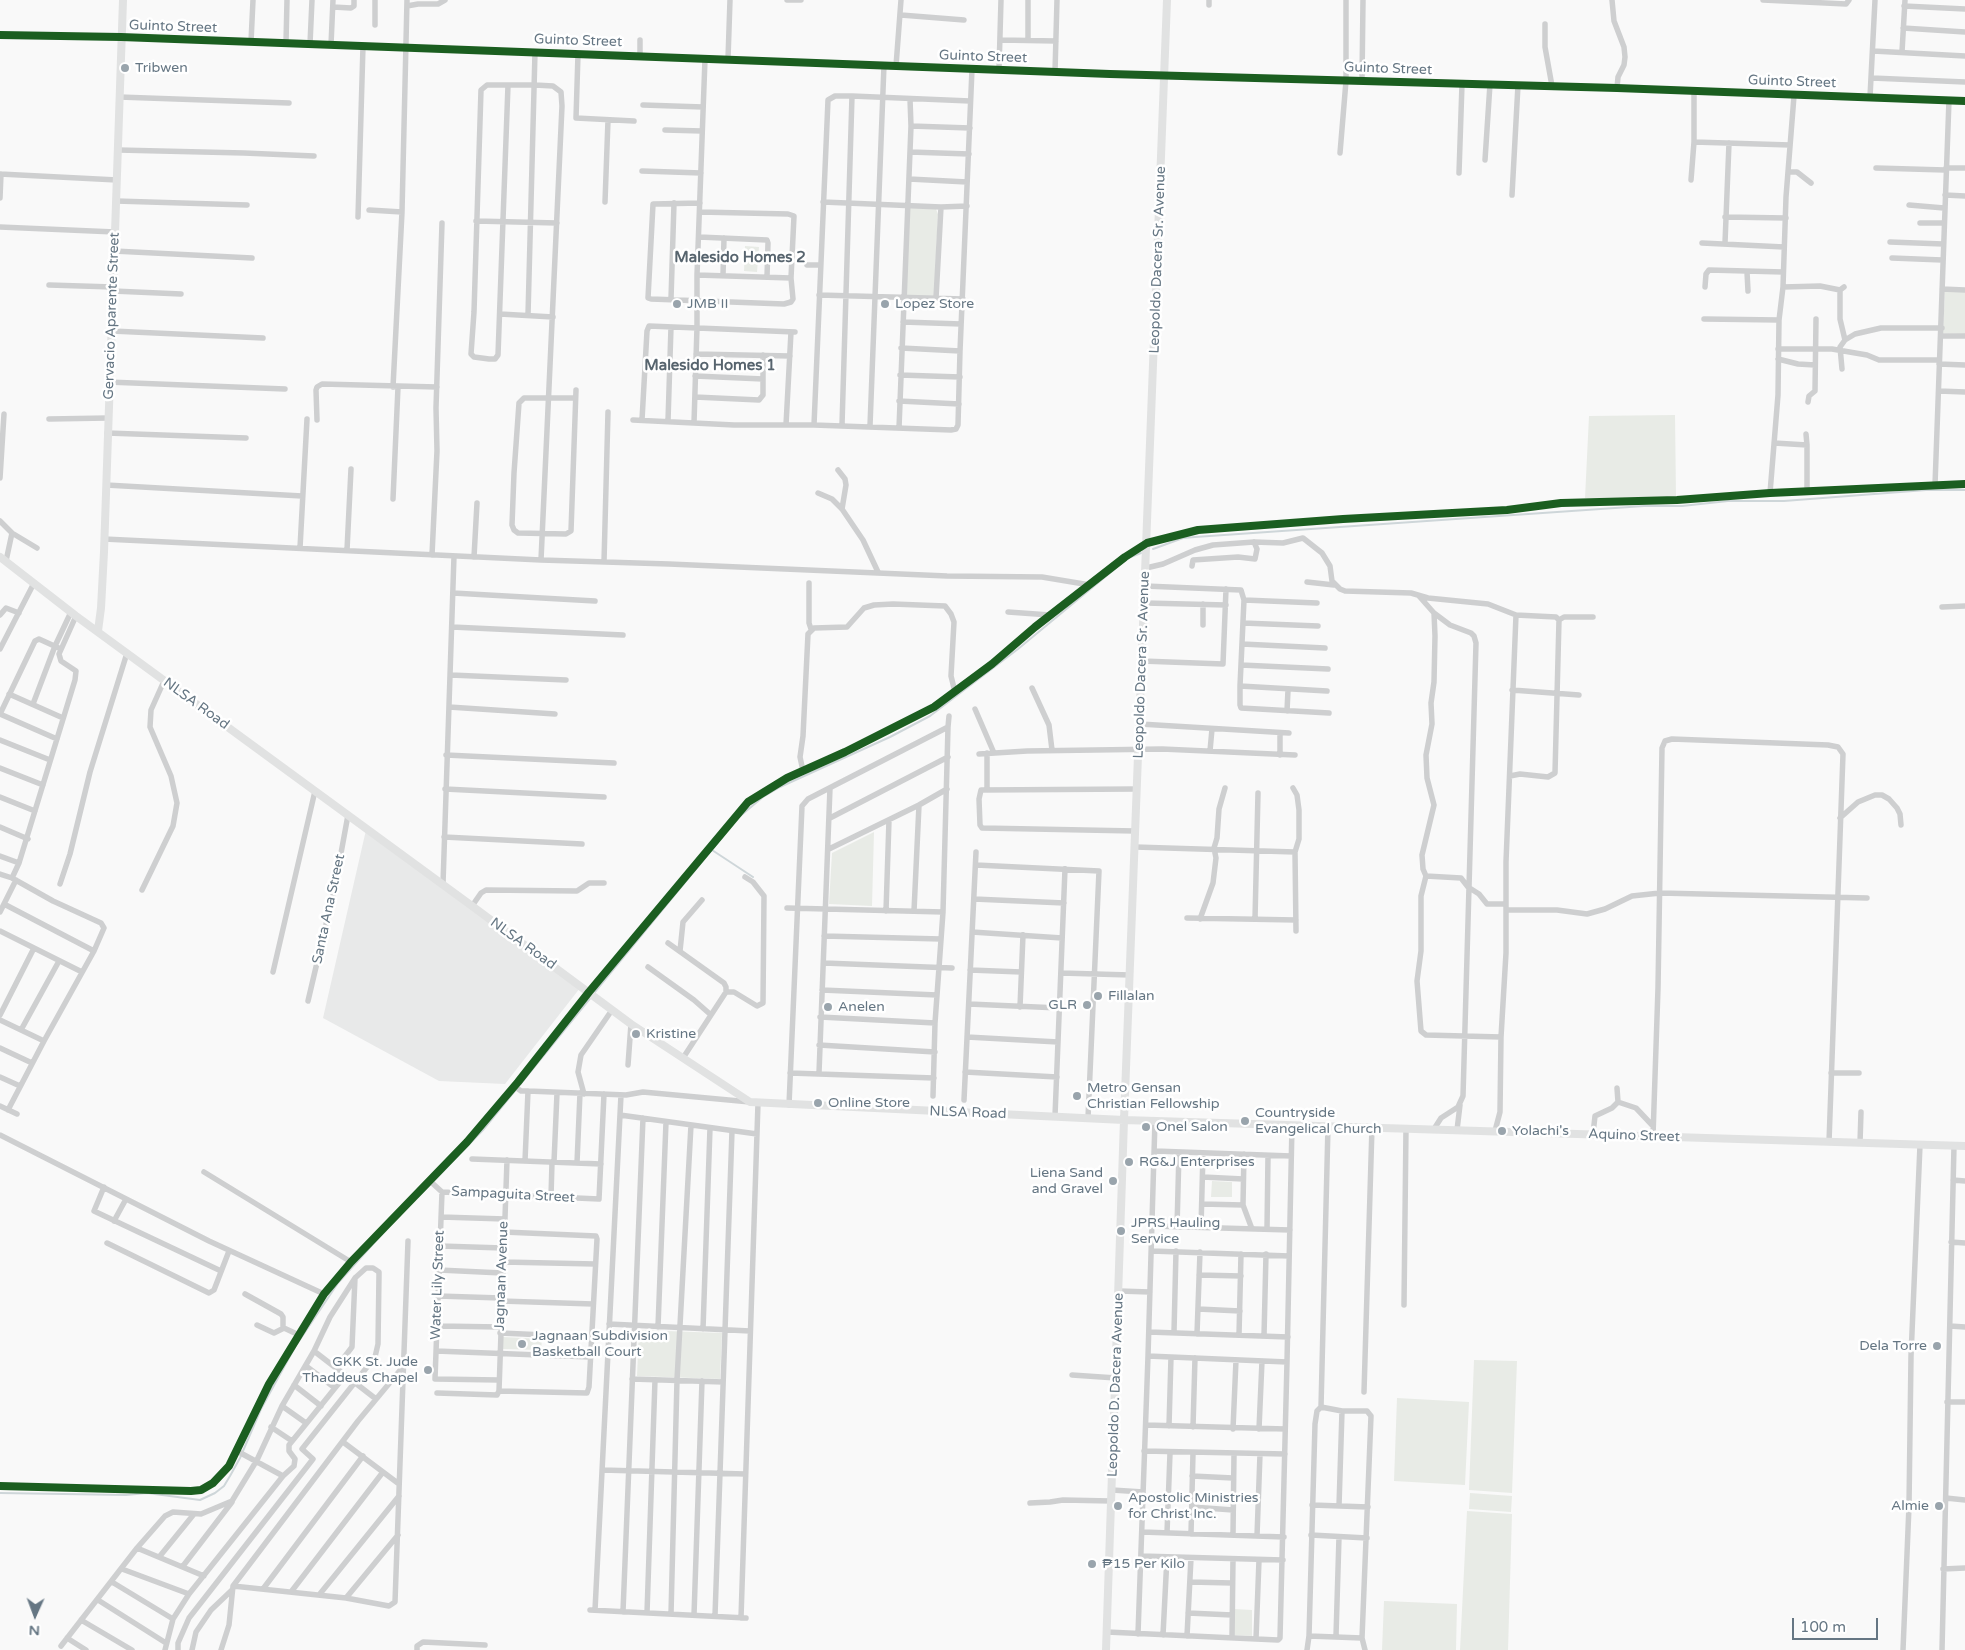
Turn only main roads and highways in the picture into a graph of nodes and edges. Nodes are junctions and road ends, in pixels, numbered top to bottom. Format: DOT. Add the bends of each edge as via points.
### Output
graph roads {
  1 [pos="123,0"];
  2 [pos="1167,0"];
  3 [pos="3,559"];
  4 [pos="98,631"];
  5 [pos="1124,1120"];
  6 [pos="1965,1146"];
  7 [pos="1106,1650"];
  1 -- 4 [label="main road, Gervacio Aparente Street"];
  2 -- 5 [label="main road, Leopoldo Dacera Sr. Avenue"];
  3 -- 4 [label="main road, NLSA Road"];
  4 -- 5 [label="main road, NLSA Road" via="631,1024 754,1103"];
  5 -- 6 [label="main road, Aquino Street"];
  5 -- 7 [label="main road, Leopoldo D. Dacera Avenue"];
}
